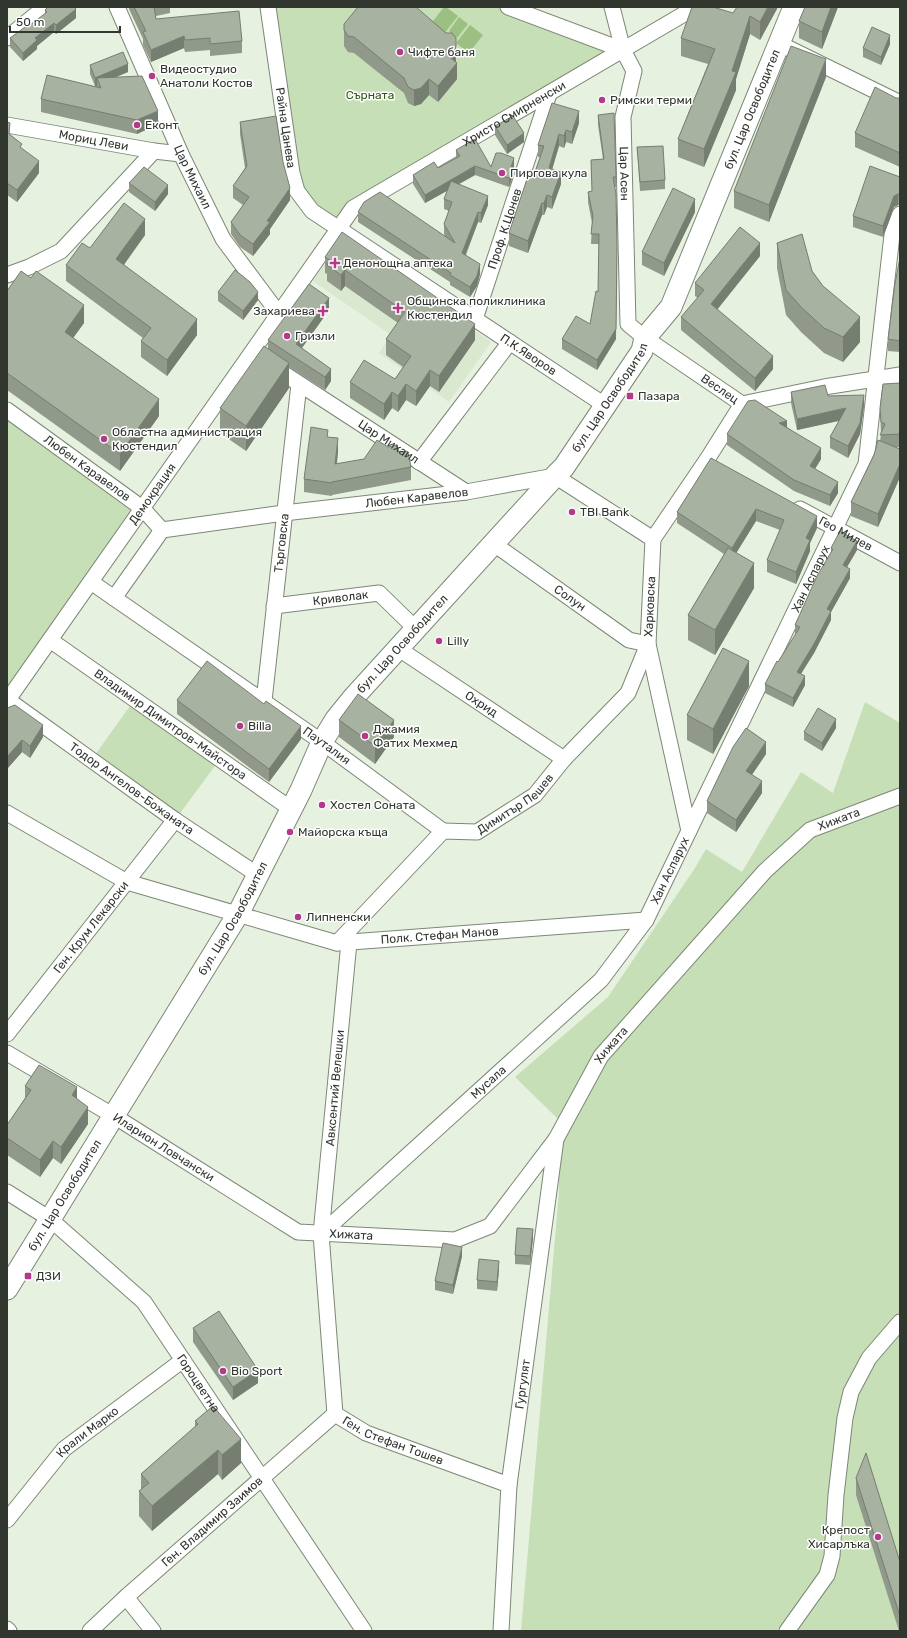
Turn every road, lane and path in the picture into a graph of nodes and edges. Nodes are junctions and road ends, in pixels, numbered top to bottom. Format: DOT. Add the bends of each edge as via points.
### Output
graph roads {
  1 [pos="45,7"];
  2 [pos="117,7"];
  3 [pos="268,7"];
  4 [pos="508,7"];
  5 [pos="612,7"];
  6 [pos="696,7"];
  7 [pos="794,7"];
  8 [pos="7,38"];
  9 [pos="780,44"];
  10 [pos="623,50"];
  11 [pos="549,94"];
  12 [pos="900,103"];
  13 [pos="7,125"];
  14 [pos="154,151"];
  15 [pos="181,154"];
  16 [pos="900,214"];
  17 [pos="339,228"];
  18 [pos="7,275"];
  19 [pos="278,314"];
  20 [pos="475,319"];
  21 [pos="645,338"];
  22 [pos="510,342"];
  23 [pos="252,353"];
  24 [pos="900,375"];
  25 [pos="875,379"];
  26 [pos="299,384"];
  27 [pos="597,400"];
  28 [pos="742,404"];
  29 [pos="7,410"];
  30 [pos="708,458"];
  31 [pos="419,462"];
  32 [pos="721,466"];
  33 [pos="555,476"];
  34 [pos="466,492"];
  35 [pos="788,502"];
  36 [pos="142,508"];
  37 [pos="284,513"];
  38 [pos="835,528"];
  39 [pos="162,530"];
  40 [pos="654,539"];
  41 [pos="494,544"];
  42 [pos="900,562"];
  43 [pos="91,582"];
  44 [pos="114,598"];
  45 [pos="274,606"];
  46 [pos="416,629"];
  47 [pos="50,640"];
  48 [pos="648,644"];
  49 [pos="399,649"];
  50 [pos="8,700"];
  51 [pos="264,701"];
  52 [pos="322,742"];
  53 [pos="564,759"];
  54 [pos="900,796"];
  55 [pos="291,809"];
  56 [pos="7,813"];
  57 [pos="175,820"];
  58 [pos="443,831"];
  59 [pos="689,831"];
  60 [pos="258,875"];
  61 [pos="127,882"];
  62 [pos="238,914"];
  63 [pos="646,920"];
  64 [pos="343,943"];
  65 [pos="7,1034"];
  66 [pos="7,1053"];
  67 [pos="114,1116"];
  68 [pos="556,1139"];
  69 [pos="7,1192"];
  70 [pos="50,1220"];
  71 [pos="321,1234"];
  72 [pos="7,1289"];
  73 [pos="900,1322"];
  74 [pos="183,1360"];
  75 [pos="335,1414"];
  76 [pos="262,1478"];
  77 [pos="509,1485"];
  78 [pos="7,1520"];
  79 [pos="126,1597"];
  80 [pos="90,1631"];
  81 [pos="153,1631"];
  82 [pos="364,1631"];
  83 [pos="501,1631"];
  84 [pos="787,1631"];
  1 -- 8 [label="street"];
  2 -- 15 [label="street, Цар Михаил"];
  3 -- 17 [label="street, Райна Цанева" via="292,173 297,191 312,211"];
  4 -- 10 [label="street"];
  5 -- 10 [label="street, Цар Асен"];
  6 -- 10 [label="street, Христо Смирненски"];
  7 -- 9 [label="main road, бул. Цар Освободител"];
  9 -- 12 [label="street"];
  9 -- 21 [label="main road, бул. Цар Освободител" via="671,307"];
  10 -- 11 [label="street, Христо Смирненски"];
  10 -- 21 [label="street, Цар Асен" via="634,71 623,116 628,324"];
  11 -- 17 [label="street, Христо Смирненски" via="353,208"];
  11 -- 20 [label="street, Проф. К.Цонев"];
  13 -- 14 [label="street, Мориц Леви"];
  14 -- 15 [label="street, Мориц Леви"];
  14 -- 18 [label="street" via="61,251"];
  15 -- 19 [label="street, Цар Михаил" via="223,239"];
  16 -- 25 [label="street, Хан Аспарух" via="892,235"];
  17 -- 19 [label="street, Демокрация"];
  17 -- 20 [label="street, П.К.Яворов"];
  19 -- 23 [label="street, Демокрация"];
  20 -- 22 [label="street, П.К.Яворов"];
  21 -- 27 [label="main road" via="633,346"];
  21 -- 28 [label="street, Веслец"];
  21 -- 33 [label="main road, бул. Цар Освободител" via="642,352 564,467"];
  22 -- 27 [label="street, П.К.Яворов"];
  22 -- 31 [label="street"];
  23 -- 26 [label="street, Цар Михаил"];
  23 -- 36 [label="street, Демокрация"];
  24 -- 25 [label="street, Веслец"];
  25 -- 28 [label="street, Веслец"];
  25 -- 38 [label="street, Хан Аспарух" via="866,464"];
  26 -- 31 [label="street, Цар Михаил"];
  26 -- 37 [label="street, Търговска"];
  27 -- 33 [label="main road" via="557,462"];
  28 -- 30 [label="street"];
  29 -- 36 [label="street, Любен Kаравелов"];
  30 -- 32 [label="street"];
  30 -- 40 [label="street"];
  31 -- 34 [label="street, Цар Михаил"];
  33 -- 34 [label="street, Любен Kаравелов"];
  33 -- 40 [label="street"];
  33 -- 41 [label="main road, бул. Цар Освободител"];
  34 -- 37 [label="street, Любен Kаравелов"];
  35 -- 38 [label="street, Гео Милев"];
  36 -- 39 [label="street, Любен Kаравелов"];
  36 -- 43 [label="street, Демокрация"];
  37 -- 39 [label="street, Любен Kаравелов"];
  37 -- 45 [label="street, Търговска"];
  38 -- 42 [label="street, Гео Милев"];
  38 -- 59 [label="street, Хан Аспарух"];
  39 -- 44 [label="street"];
  40 -- 48 [label="street, Харковска"];
  41 -- 46 [label="main road, бул. Цар Освободител"];
  41 -- 48 [label="street, Солун" via="629,640"];
  43 -- 44 [label="street, Пауталия"];
  43 -- 47 [label="street, Демокрация"];
  44 -- 51 [label="street, Пауталия"];
  45 -- 46 [label="street, Криволак" via="379,593"];
  45 -- 51 [label="street, Търговска"];
  46 -- 49 [label="main road, бул. Цар Освободител"];
  47 -- 50 [label="street, Демокрация"];
  47 -- 55 [label="street, Владимир Димитров-Майстора"];
  48 -- 53 [label="street, Димитър Пешев" via="628,693"];
  48 -- 59 [label="street, Харковска"];
  49 -- 52 [label="main road, бул. Цар Освободител" via="353,698"];
  49 -- 53 [label="street, Охрид"];
  50 -- 57 [label="street, Тодор Ангелов-Божаната"];
  51 -- 52 [label="street, Пауталия"];
  52 -- 55 [label="main road, бул. Цар Освободител"];
  52 -- 58 [label="street, Пауталия"];
  53 -- 58 [label="street, Димитър Пешев" via="535,795 477,832"];
  54 -- 68 [label="street, Хижата" via="810,830 765,871 601,1056"];
  55 -- 60 [label="main road, бул. Цар Освободител"];
  56 -- 61 [label="street, Полк. Стефан Манов"];
  57 -- 60 [label="street, Тодор Ангелов-Божаната"];
  57 -- 61 [label="street, Ген. Крум Лекарски"];
  58 -- 64 [label="street"];
  59 -- 63 [label="street, Хан Аспарух"];
  60 -- 62 [label="main road, бул. Цар Освободител"];
  61 -- 62 [label="street, Полк. Стефан Манов"];
  61 -- 65 [label="street, Ген. Крум Лекарски"];
  62 -- 64 [label="street, Полк. Стефан Манов"];
  62 -- 67 [label="main road, бул. Цар Освободител"];
  63 -- 64 [label="street, Полк. Стефан Манов"];
  63 -- 71 [label="street, Мусала" via="601,980"];
  64 -- 71 [label="street, Авксентий Велешки"];
  66 -- 67 [label="street, Иларион Ловчански"];
  67 -- 70 [label="main road, бул. Цар Освободител"];
  67 -- 71 [label="street, Иларион Ловчански" via="298,1232"];
  68 -- 71 [label="street, Хижата" via="490,1226 455,1240"];
  68 -- 77 [label="street, Гургулят"];
  69 -- 70 [label="street, Гороцветна"];
  70 -- 72 [label="main road, бул. Цар Освободител"];
  70 -- 74 [label="street, Гороцветна" via="144,1302"];
  71 -- 75 [label="street, Ген. Стефан Тошев"];
  73 -- 84 [label="street" via="869,1358 851,1392 845,1418 832,1556 827,1575"];
  74 -- 76 [label="street, Гороцветна"];
  74 -- 78 [label="street, Крали Марко" via="64,1449"];
  75 -- 76 [label="street, Ген. Владимир Заимов"];
  75 -- 77 [label="street, Ген. Стефан Тошев" via="366,1433"];
  76 -- 79 [label="street, Ген. Владимир Заимов"];
  76 -- 82 [label="street, Гороцветна"];
  77 -- 83 [label="street, Гургулят"];
  79 -- 80 [label="street, Ген. Владимир Заимов"];
  79 -- 81 [label="street"];
}
